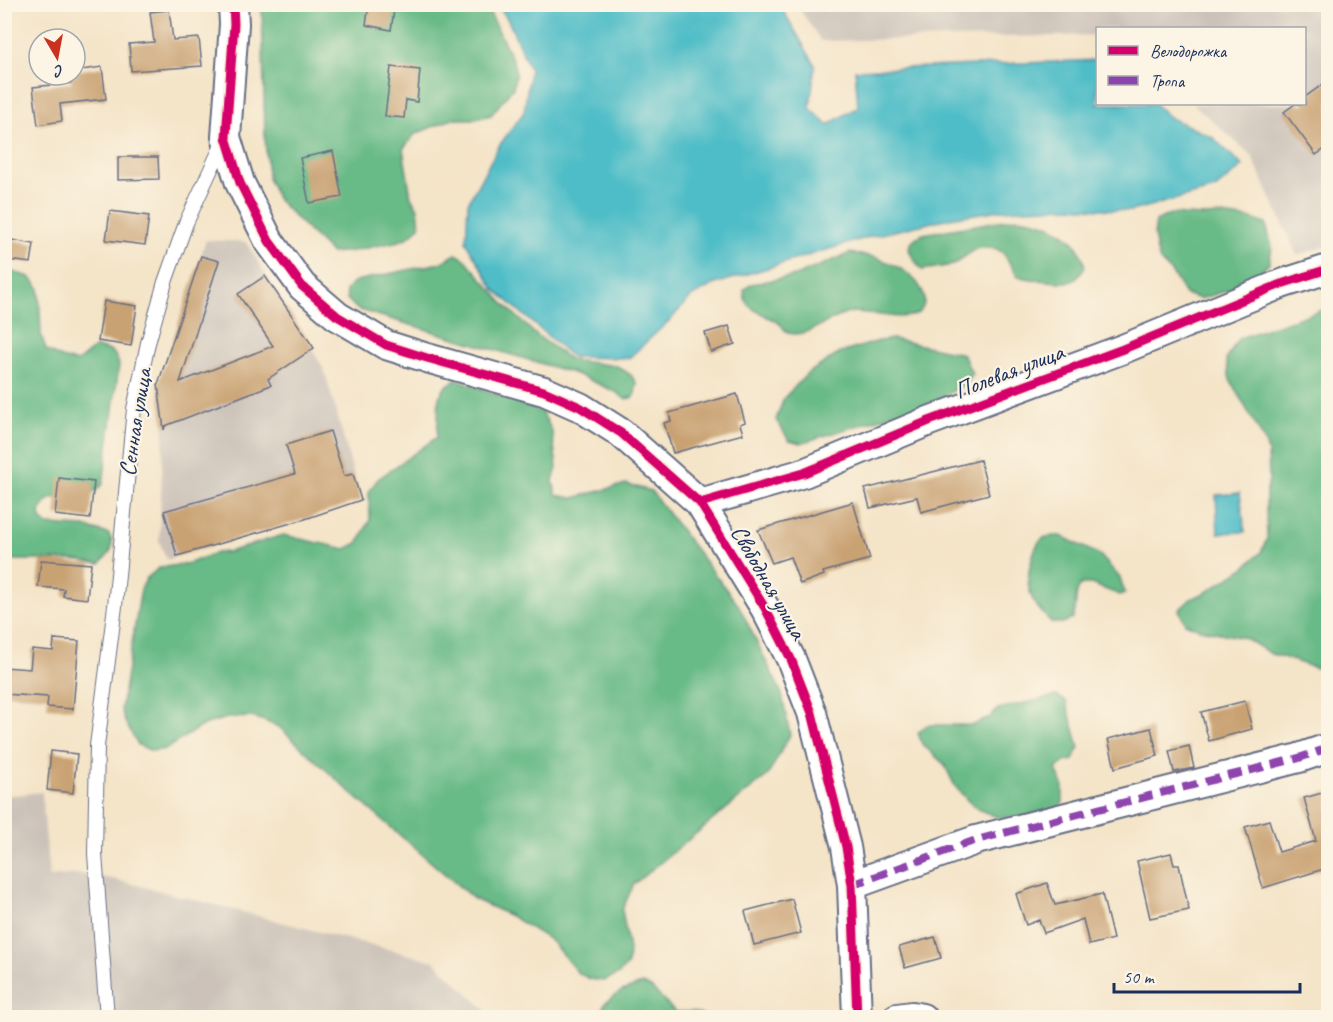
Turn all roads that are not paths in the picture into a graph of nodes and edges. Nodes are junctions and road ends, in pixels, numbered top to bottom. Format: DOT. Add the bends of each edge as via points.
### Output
graph roads {
  1 [pos="233,4"];
  2 [pos="226,137"];
  3 [pos="1329,269"];
  4 [pos="700,503"];
  5 [pos="1329,748"];
  6 [pos="852,885"];
  7 [pos="107,1017"];
  8 [pos="857,1017"];
  9 [pos="897,1017"];
  10 [pos="922,1017"];
  1 -- 2 [label="street, Сенная улица"];
  2 -- 4 [label="street, Свободная улица" via="240,183 270,241 302,286 337,316 386,345 544,391 580,407 621,433"];
  2 -- 7 [label="lane, Сенная улица" via="186,223 165,282 134,409 97,746 95,854"];
  3 -- 4 [label="street, Полевая улица" via="1281,284 804,473"];
  4 -- 6 [label="street, Свободная улица" via="765,608 791,659 812,712"];
  5 -- 6 [label="street" via="976,840"];
  6 -- 8 [label="street, Свободная улица"];
  9 -- 10 [label="street"];
}
